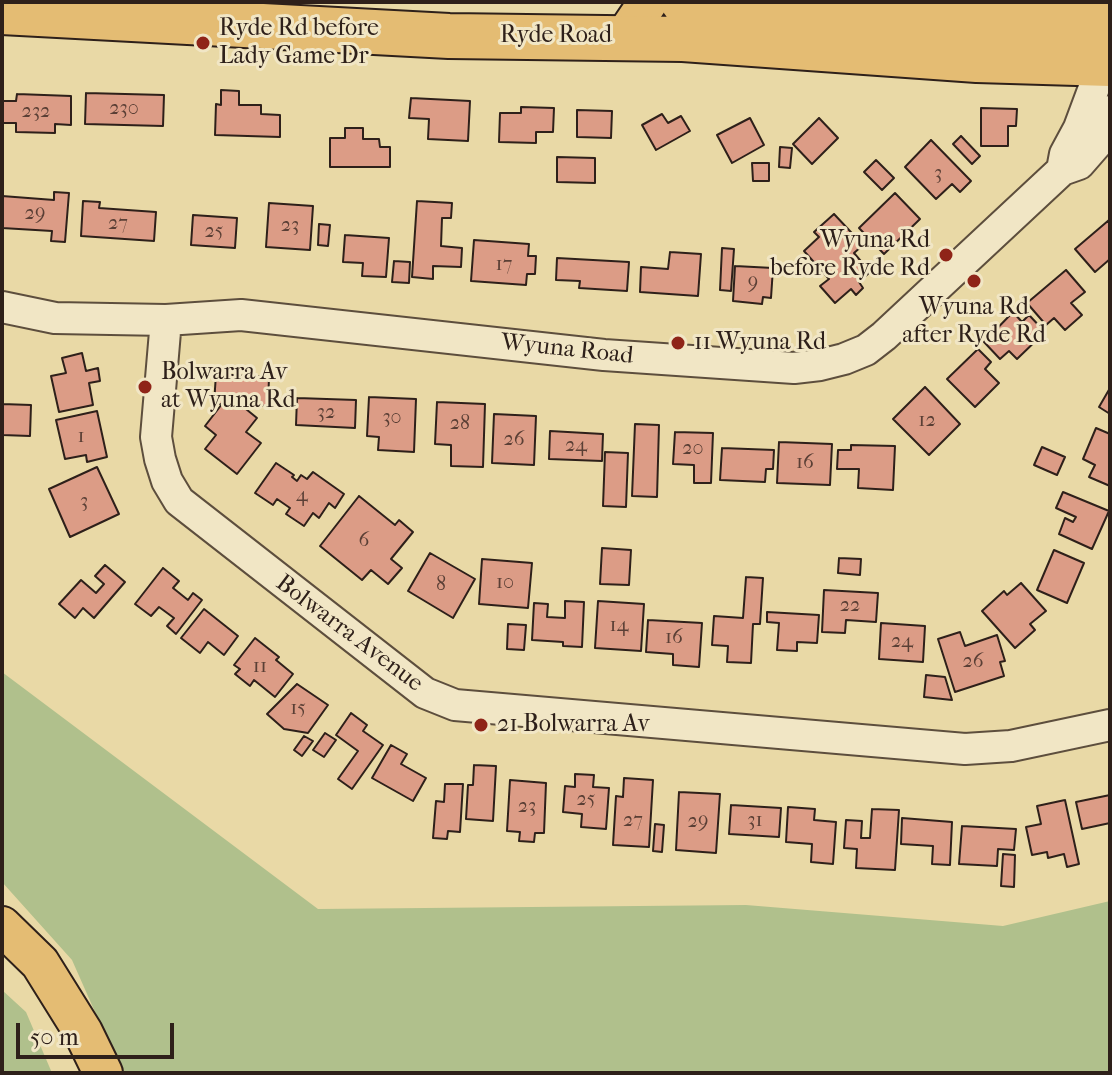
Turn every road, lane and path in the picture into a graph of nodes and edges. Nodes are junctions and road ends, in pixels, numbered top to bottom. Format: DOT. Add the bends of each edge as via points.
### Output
graph roads {
  1 [pos="683,2"];
  2 [pos="2,12"];
  3 [pos="634,13"];
  4 [pos="1107,49"];
  5 [pos="1110,111"];
  6 [pos="1105,136"];
  7 [pos="1062,170"];
  8 [pos="2,307"];
  9 [pos="166,320"];
  10 [pos="1110,725"];
  11 [pos="2,926"];
  12 [pos="103,1073"];
  1 -- 4 [label="highway"];
  2 -- 3 [label="highway, Ryde Road" via="449,36"];
  3 -- 4 [label="highway, Ryde Road" via="977,60"];
  4 -- 7 [label="street, Wyuna Road"];
  5 -- 6 [label="street, Wyuna Road"];
  6 -- 7 [label="street, Wyuna Road" via="1079,164"];
  7 -- 9 [label="street, Wyuna Road" via="884,336 866,350 820,365 794,368 604,355 241,315"];
  8 -- 9 [label="street, Wyuna Road" via="55,318"];
  9 -- 10 [label="street, Bolwarra Avenue" via="156,437 167,481 179,501 425,693 455,705 965,749 1011,746"];
  11 -- 12 [label="main road" via="40,963"];
}
